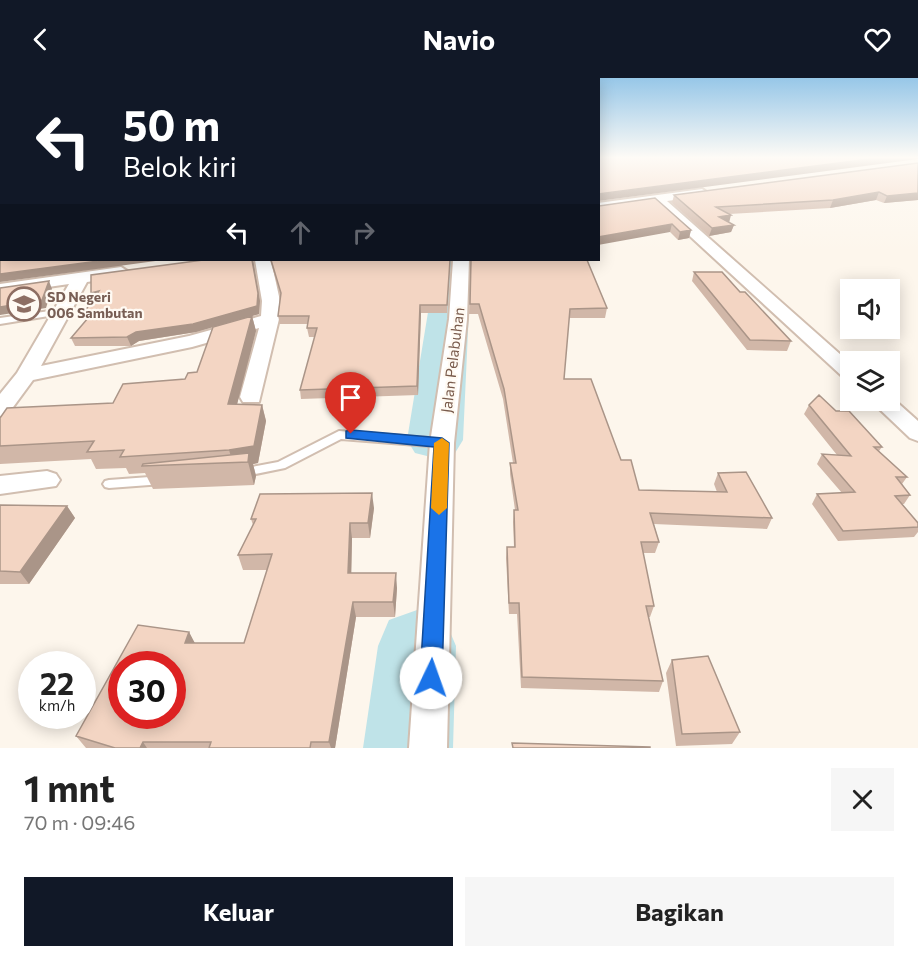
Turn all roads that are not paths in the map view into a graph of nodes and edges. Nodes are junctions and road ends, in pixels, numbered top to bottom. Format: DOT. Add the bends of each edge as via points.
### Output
graph roads {
  1 [pos="716,192"];
  2 [pos="657,200"];
  3 [pos="600,206"];
  4 [pos="263,261"];
  5 [pos="461,261"];
  6 [pos="137,269"];
  7 [pos="81,278"];
  8 [pos="0,289"];
  9 [pos="64,311"];
  10 [pos="270,319"];
  11 [pos="0,321"];
  12 [pos="840,364"];
  13 [pos="26,375"];
  14 [pos="251,397"];
  15 [pos="0,409"];
  16 [pos="893,411"];
  17 [pos="918,433"];
  18 [pos="437,442"];
  19 [pos="224,475"];
  20 [pos="178,478"];
  21 [pos="47,480"];
  22 [pos="109,484"];
  23 [pos="0,485"];
  24 [pos="428,748"];
  1 -- 2 [label="street"];
  2 -- 3 [label="street"];
  2 -- 12 [label="street"];
  4 -- 10 [label="street" via="271,301"];
  5 -- 18 [label="street, Jalan Pelabuhan" via="458,319"];
  6 -- 7 [label="street"];
  7 -- 8 [label="street"];
  7 -- 9 [label="street"];
  9 -- 11 [label="lane"];
  9 -- 13 [label="street"];
  10 -- 13 [label="street" via="192,341"];
  10 -- 14 [label="street"];
  13 -- 15 [label="street"];
  16 -- 17 [label="street"];
  18 -- 19 [label="lane" via="339,435 281,465"];
  18 -- 24 [label="street, Jalan Pelabuhan"];
  20 -- 22 [label="lane"];
  21 -- 23 [label="street"];
}
